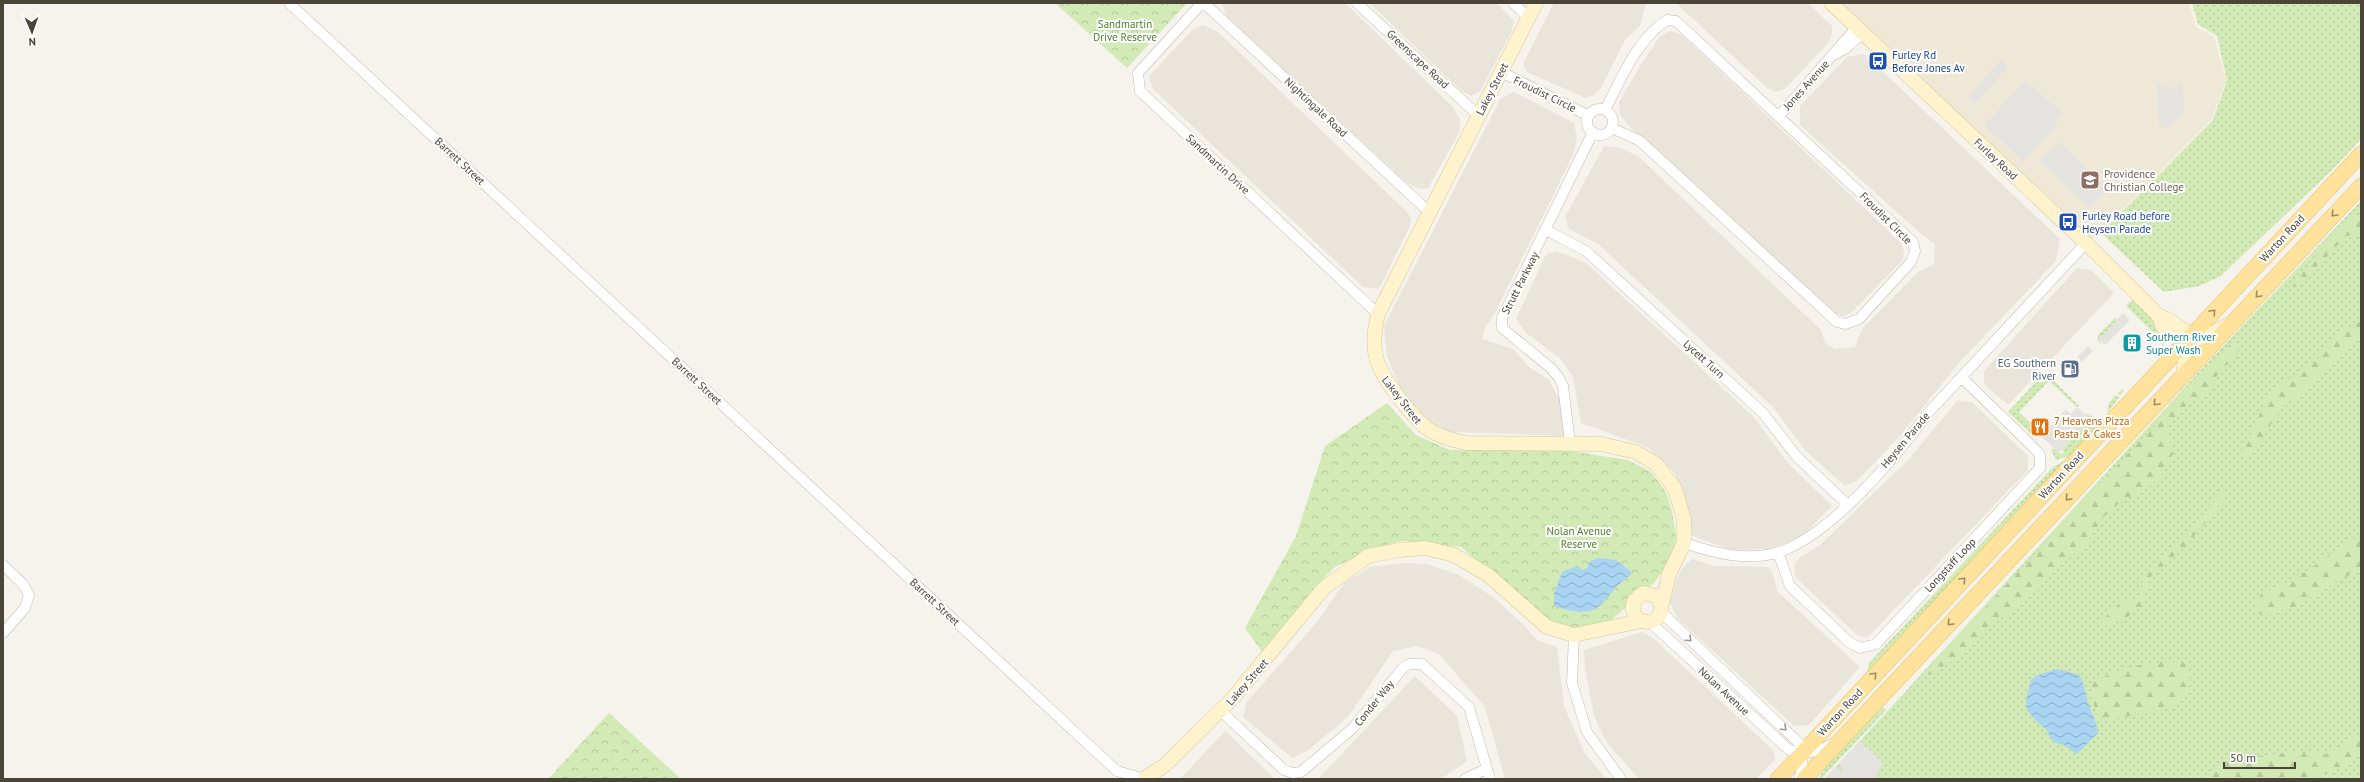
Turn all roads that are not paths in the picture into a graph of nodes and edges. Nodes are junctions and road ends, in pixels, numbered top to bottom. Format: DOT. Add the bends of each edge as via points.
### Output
graph roads {
  1 [pos="289,3"];
  2 [pos="1203,3"];
  3 [pos="1357,3"];
  4 [pos="1513,3"];
  5 [pos="1536,3"];
  6 [pos="1831,3"];
  7 [pos="1528,17"];
  8 [pos="1860,30"];
  9 [pos="1501,72"];
  10 [pos="1605,110"];
  11 [pos="1479,116"];
  12 [pos="1589,116"];
  13 [pos="1779,116"];
  14 [pos="1612,128"];
  15 [pos="1593,132"];
  16 [pos="2361,154"];
  17 [pos="2361,163"];
  18 [pos="2361,186"];
  19 [pos="2319,198"];
  20 [pos="1428,212"];
  21 [pos="1546,230"];
  22 [pos="2086,244"];
  23 [pos="1378,314"];
  24 [pos="2232,323"];
  25 [pos="2187,341"];
  26 [pos="2183,374"];
  27 [pos="1961,377"];
  28 [pos="1570,442"];
  29 [pos="1847,504"];
  30 [pos="1684,543"];
  31 [pos="1778,552"];
  32 [pos="3,565"];
  33 [pos="1669,574"];
  34 [pos="1646,593"];
  35 [pos="1632,604"];
  36 [pos="1661,608"];
  37 [pos="1645,621"];
  38 [pos="1616,625"];
  39 [pos="3,633"];
  40 [pos="1574,636"];
  41 [pos="1221,711"];
  42 [pos="1844,737"];
  43 [pos="1802,753"];
  44 [pos="1105,760"];
  45 [pos="1486,769"];
  46 [pos="1144,778"];
  47 [pos="1120,779"];
  48 [pos="1465,779"];
  49 [pos="1490,779"];
  50 [pos="1621,779"];
  51 [pos="1778,779"];
  52 [pos="1799,779"];
  53 [pos="1804,779"];
  1 -- 44 [label="street, Barrett Street"];
  2 -- 20 [label="street, Nightingale Road"];
  2 -- 23 [label="street, Sandmartin Drive" via="1138,73 1140,91"];
  3 -- 11 [label="street, Greenscape Road"];
  4 -- 7 [label="street"];
  5 -- 7 [label="street, Lakey Street"];
  6 -- 8 [label="street, Furley Road"];
  7 -- 9 [label="street, Lakey Street"];
  8 -- 13 [label="street, Jones Avenue" via="1845,50 1833,55"];
  8 -- 22 [label="street, Furley Road"];
  9 -- 11 [label="street, Lakey Street"];
  9 -- 12 [label="street, Froudist Circle"];
  10 -- 12 [label="street" via="1598,109"];
  10 -- 13 [label="street, Froudist Circle" via="1642,45 1657,27 1667,20 1676,21 1683,26"];
  10 -- 14 [label="street" via="1612,116"];
  11 -- 20 [label="street, Lakey Street"];
  12 -- 15 [label="street" via="1589,126"];
  13 -- 14 [label="street, Froudist Circle" via="1913,242 1915,252 1910,262 1859,319 1845,324 1837,322 1640,141"];
  14 -- 15 [label="street" via="1601,134"];
  15 -- 21 [label="street, Strutt Parkway"];
  16 -- 19 [label="main road, Warton Road"];
  17 -- 19 [label="main road"];
  18 -- 24 [label="main road, Warton Road, one-way"];
  25 -- 19 [label="main road, Warton Road, one-way"];
  20 -- 23 [label="street, Lakey Street"];
  21 -- 28 [label="street, Strutt Parkway" via="1506,309 1502,318 1502,328 1552,369 1559,378 1563,386"];
  21 -- 29 [label="street, Lycett Turn" via="1586,251 1764,413 1797,457"];
  22 -- 25 [label="street, Furley Road" via="2160,317 2184,330"];
  22 -- 27 [label="street, Heysen Parade"];
  23 -- 28 [label="street, Lakey Street" via="1374,338 1378,367 1423,427 1447,439 1467,443"];
  24 -- 25 [label="street" via="2203,338"];
  24 -- 26 [label="main road, Warton Road"];
  25 -- 26 [label="street"];
  43 -- 25 [label="main road, Warton Road, one-way"];
  26 -- 42 [label="main road, Warton Road, one-way"];
  27 -- 29 [label="street, Heysen Parade" via="1928,413 1906,443"];
  27 -- 31 [label="street, Longstaff Loop" via="2034,448 2040,455 2040,468 1876,644 1860,648 1838,632 1790,586"];
  28 -- 30 [label="street, Lakey Street" via="1601,444 1636,452 1656,464 1675,489 1684,519"];
  29 -- 31 [label="street, Heysen Parade" via="1832,520 1805,540"];
  30 -- 31 [label="street, Heysen Parade" via="1725,554 1749,556"];
  30 -- 33 [label="street, Lakey Street"];
  32 -- 39 [label="street" via="23,584 29,595 25,608"];
  33 -- 34 [label="street, Lakey Street"];
  33 -- 36 [label="street, Lakey Street"];
  34 -- 35 [label="street, Lakey Street" via="1638,596"];
  34 -- 36 [label="street" via="1656,596"];
  35 -- 37 [label="street" via="1633,613"];
  35 -- 38 [label="street, Lakey Street"];
  36 -- 37 [label="street" via="1656,619"];
  36 -- 43 [label="street, Nolan Avenue, one-way" via="1794,737 1800,744"];
  37 -- 38 [label="street"];
  37 -- 43 [label="street, Nolan Avenue" via="1788,750"];
  38 -- 40 [label="street"];
  40 -- 41 [label="street, Lakey Street" via="1547,627 1488,575 1454,555 1424,548 1368,556 1324,588 1259,669"];
  40 -- 50 [label="street" via="1572,683 1587,732"];
  41 -- 45 [label="street, Conder Way" via="1284,770 1302,772 1353,728 1403,668 1409,664 1422,664 1469,707"];
  41 -- 46 [label="street, Lakey Street" via="1165,765"];
  42 -- 43 [label="street" via="1817,752"];
  42 -- 53 [label="main road, Warton Road"];
  43 -- 51 [label="main road, Warton Road"];
  43 -- 52 [label="street" via="1802,771"];
  44 -- 46 [label="street, Barrett Street" via="1117,771"];
  44 -- 47 [label="street, Barrett Street"];
  45 -- 48 [label="street"];
  45 -- 49 [label="street, Conder Way"];
}
